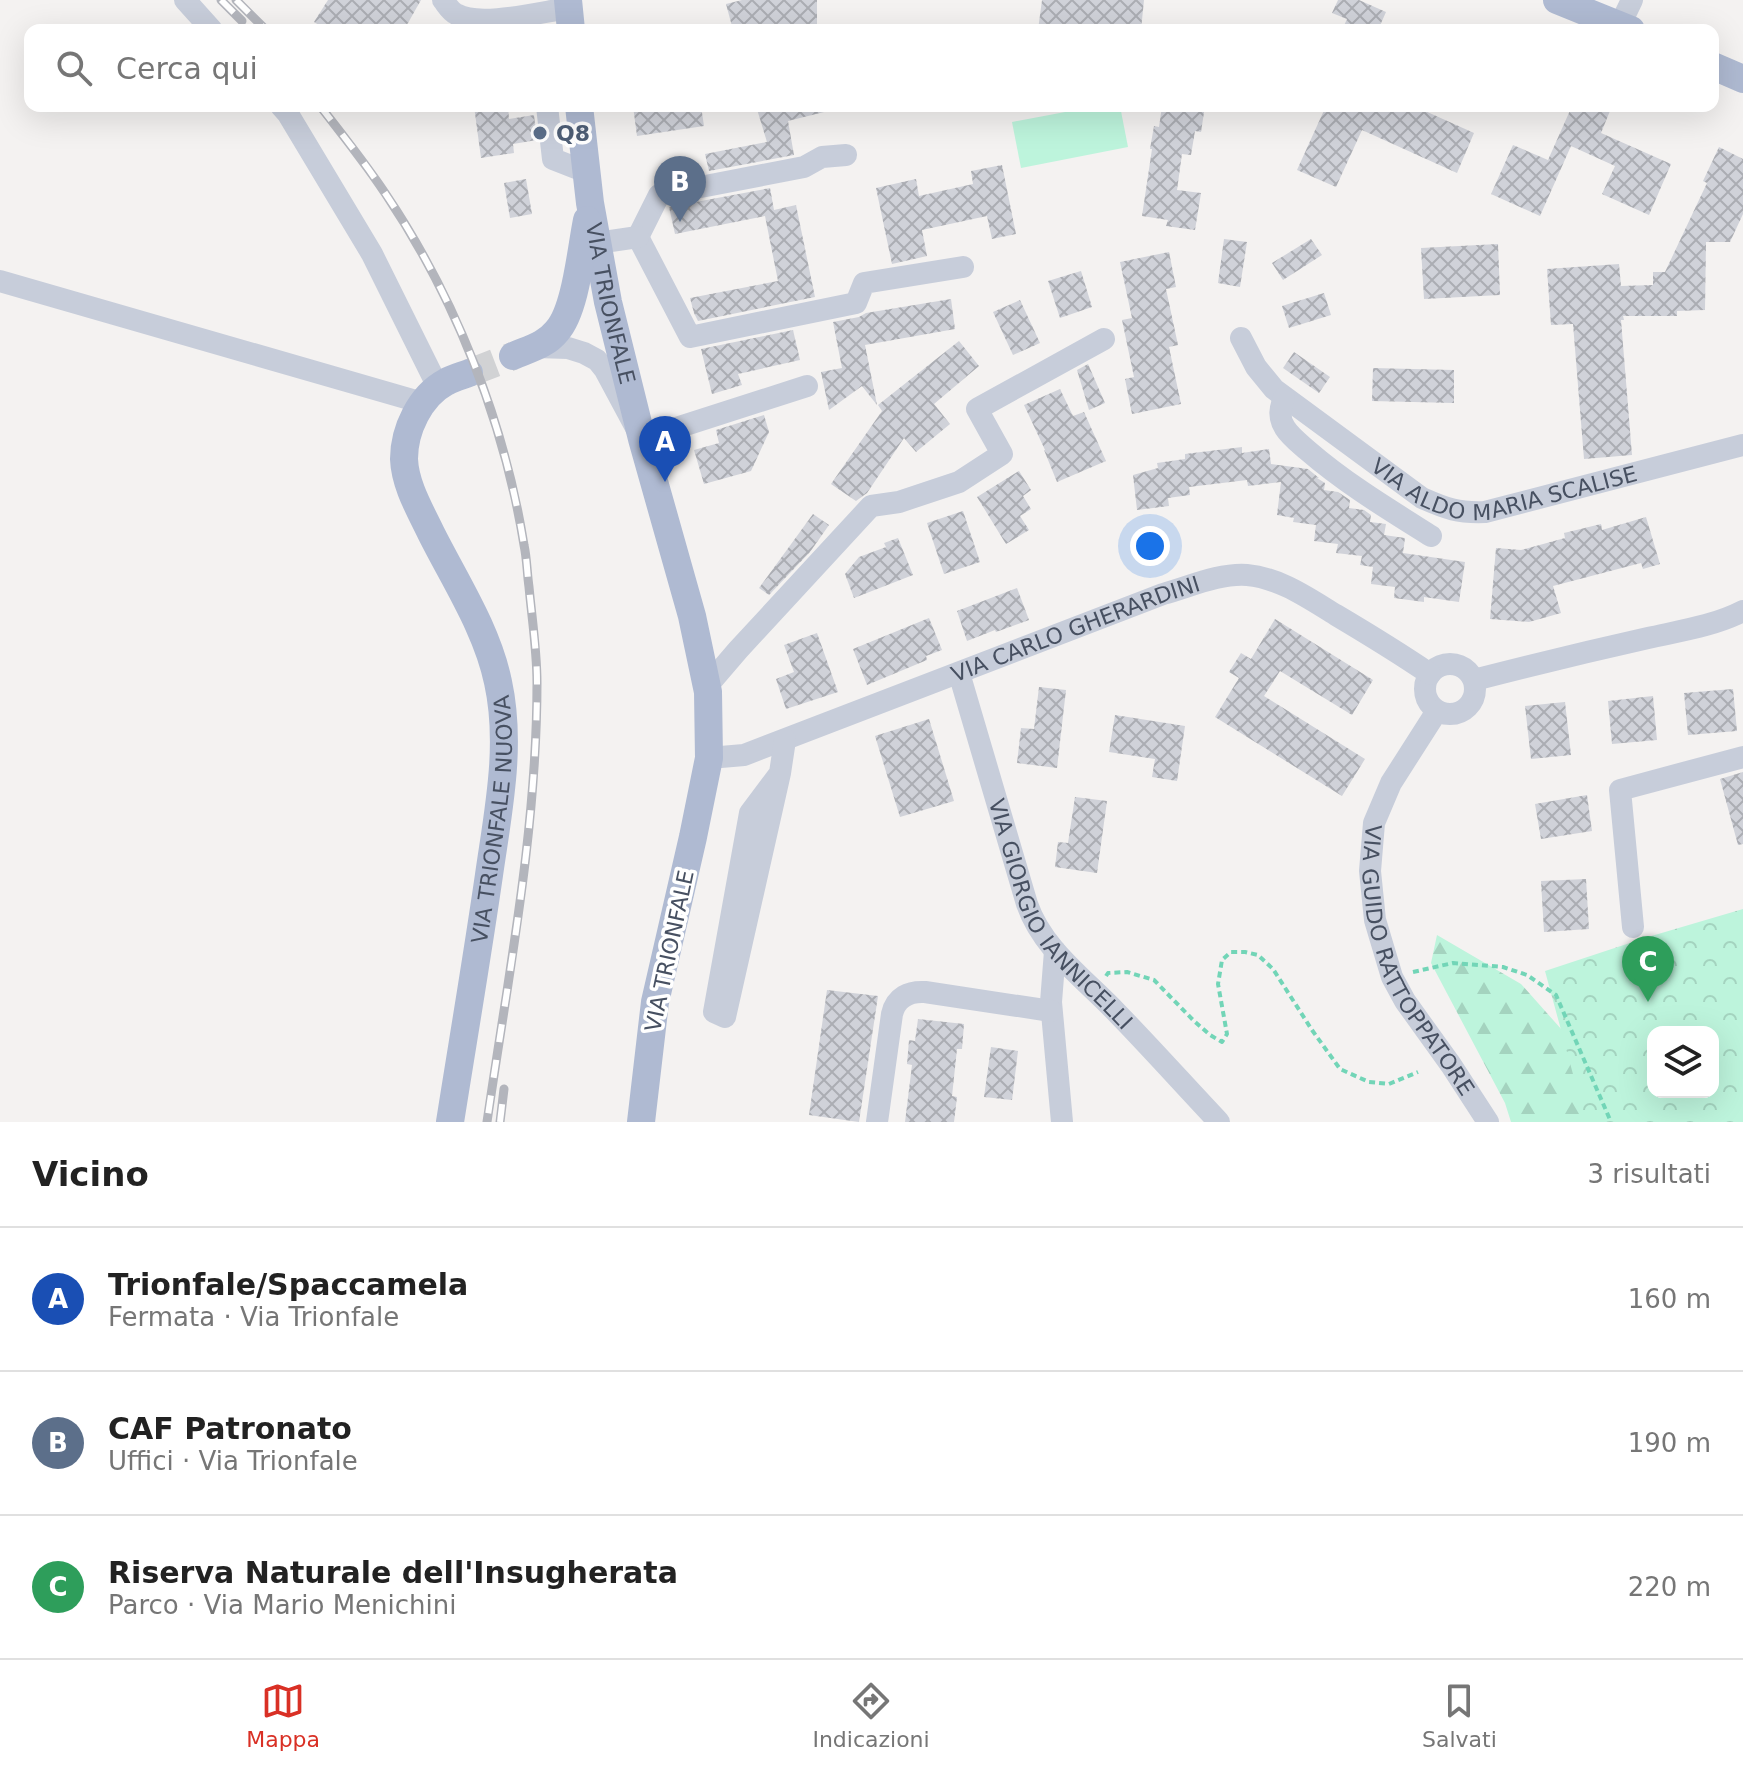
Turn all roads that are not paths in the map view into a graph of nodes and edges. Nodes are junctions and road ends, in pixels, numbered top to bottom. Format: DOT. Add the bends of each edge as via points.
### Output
graph roads {
  1 [pos="185,0"];
  2 [pos="443,0"];
  3 [pos="1557,0"];
  4 [pos="569,13"];
  5 [pos="1627,18"];
  6 [pos="207,24"];
  7 [pos="1719,69"];
  8 [pos="1743,79"];
  9 [pos="286,112"];
  10 [pos="548,112"];
  11 [pos="580,112"];
  12 [pos="846,155"];
  13 [pos="586,169"];
  14 [pos="590,203"];
  15 [pos="638,237"];
  16 [pos="597,243"];
  17 [pos="963,267"];
  18 [pos="0,281"];
  19 [pos="1241,338"];
  20 [pos="1104,339"];
  21 [pos="524,351"];
  22 [pos="469,373"];
  23 [pos="807,386"];
  24 [pos="430,395"];
  25 [pos="1284,398"];
  26 [pos="642,439"];
  27 [pos="1743,445"];
  28 [pos="1431,536"];
  29 [pos="1743,611"];
  30 [pos="959,673"];
  31 [pos="1430,674"];
  32 [pos="1474,680"];
  33 [pos="708,685"];
  34 [pos="1437,711"];
  35 [pos="785,740"];
  36 [pos="1743,757"];
  37 [pos="709,758"];
  38 [pos="780,773"];
  39 [pos="1633,927"];
  40 [pos="1055,951"];
  41 [pos="1051,1011"];
  42 [pos="450,1122"];
  43 [pos="641,1122"];
  44 [pos="877,1122"];
  45 [pos="1062,1122"];
  46 [pos="1219,1122"];
  47 [pos="1488,1122"];
  1 -- 6 [label="street"];
  2 -- 4 [label="street" via="456,15 481,20"];
  3 -- 5 [label="main road"];
  7 -- 8 [label="main road"];
  9 -- 24 [label="street" via="372,254"];
  10 -- 13 [label="street" via="553,159"];
  11 -- 13 [label="main road, VIA TRIONFALE"];
  12 -- 15 [label="street" via="659,195"];
  13 -- 14 [label="main road, VIA TRIONFALE"];
  14 -- 16 [label="main road, VIA TRIONFALE"];
  14 -- 21 [label="main road" via="569,311 558,331"];
  15 -- 16 [label="street"];
  15 -- 17 [label="street" via="690,337 856,303 864,283"];
  16 -- 26 [label="main road, VIA TRIONFALE"];
  18 -- 24 [label="street"];
  19 -- 25 [label="street, VIA ALDO MARIA SCALISE" via="1260,373"];
  20 -- 33 [label="street" via="977,409 1002,454 959,482 871,506"];
  21 -- 26 [label="street" via="568,348 597,360"];
  22 -- 24 [label="main road"];
  23 -- 26 [label="street"];
  24 -- 42 [label="main road, VIA TRIONFALE NUOVA" via="410,426 407,476 488,649 498,680 505,746"];
  25 -- 27 [label="street, VIA ALDO MARIA SCALISE" via="1422,498 1462,513 1485,512"];
  25 -- 28 [label="street, VIA ALDO MARIA SCALISE" via="1280,415 1291,436 1334,473"];
  26 -- 33 [label="main road, VIA TRIONFALE"];
  29 -- 32 [label="street"];
  30 -- 31 [label="street, VIA CARLO GHERARDINI" via="1163,594 1244,575 1288,586"];
  30 -- 35 [label="street, VIA CARLO GHERARDINI"];
  30 -- 40 [label="street, VIA GIORGIO IANNICELLI" via="1027,904"];
  31 -- 32 [label="street" via="1454,664"];
  31 -- 34 [label="street" via="1425,694"];
  32 -- 34 [label="street" via="1475,696 1466,709 1452,715"];
  33 -- 37 [label="main road, VIA TRIONFALE"];
  34 -- 47 [label="street, VIA GUIDO RATTOPPATORE" via="1391,783 1374,823 1370,871 1375,920 1405,1001"];
  35 -- 37 [label="street, VIA CARLO GHERARDINI" via="744,755"];
  35 -- 38 [label="street"];
  36 -- 39 [label="street" via="1620,790"];
  37 -- 43 [label="main road, VIA TRIONFALE" via="655,1002"];
  38 -- 38 [label="street" via="763,849 725,1017 714,1012 750,813"];
  40 -- 41 [label="street"];
  40 -- 46 [label="street, VIA GIORGIO IANNICELLI"];
  41 -- 44 [label="street" via="925,992 903,997 892,1014"];
  41 -- 45 [label="street"];
}
